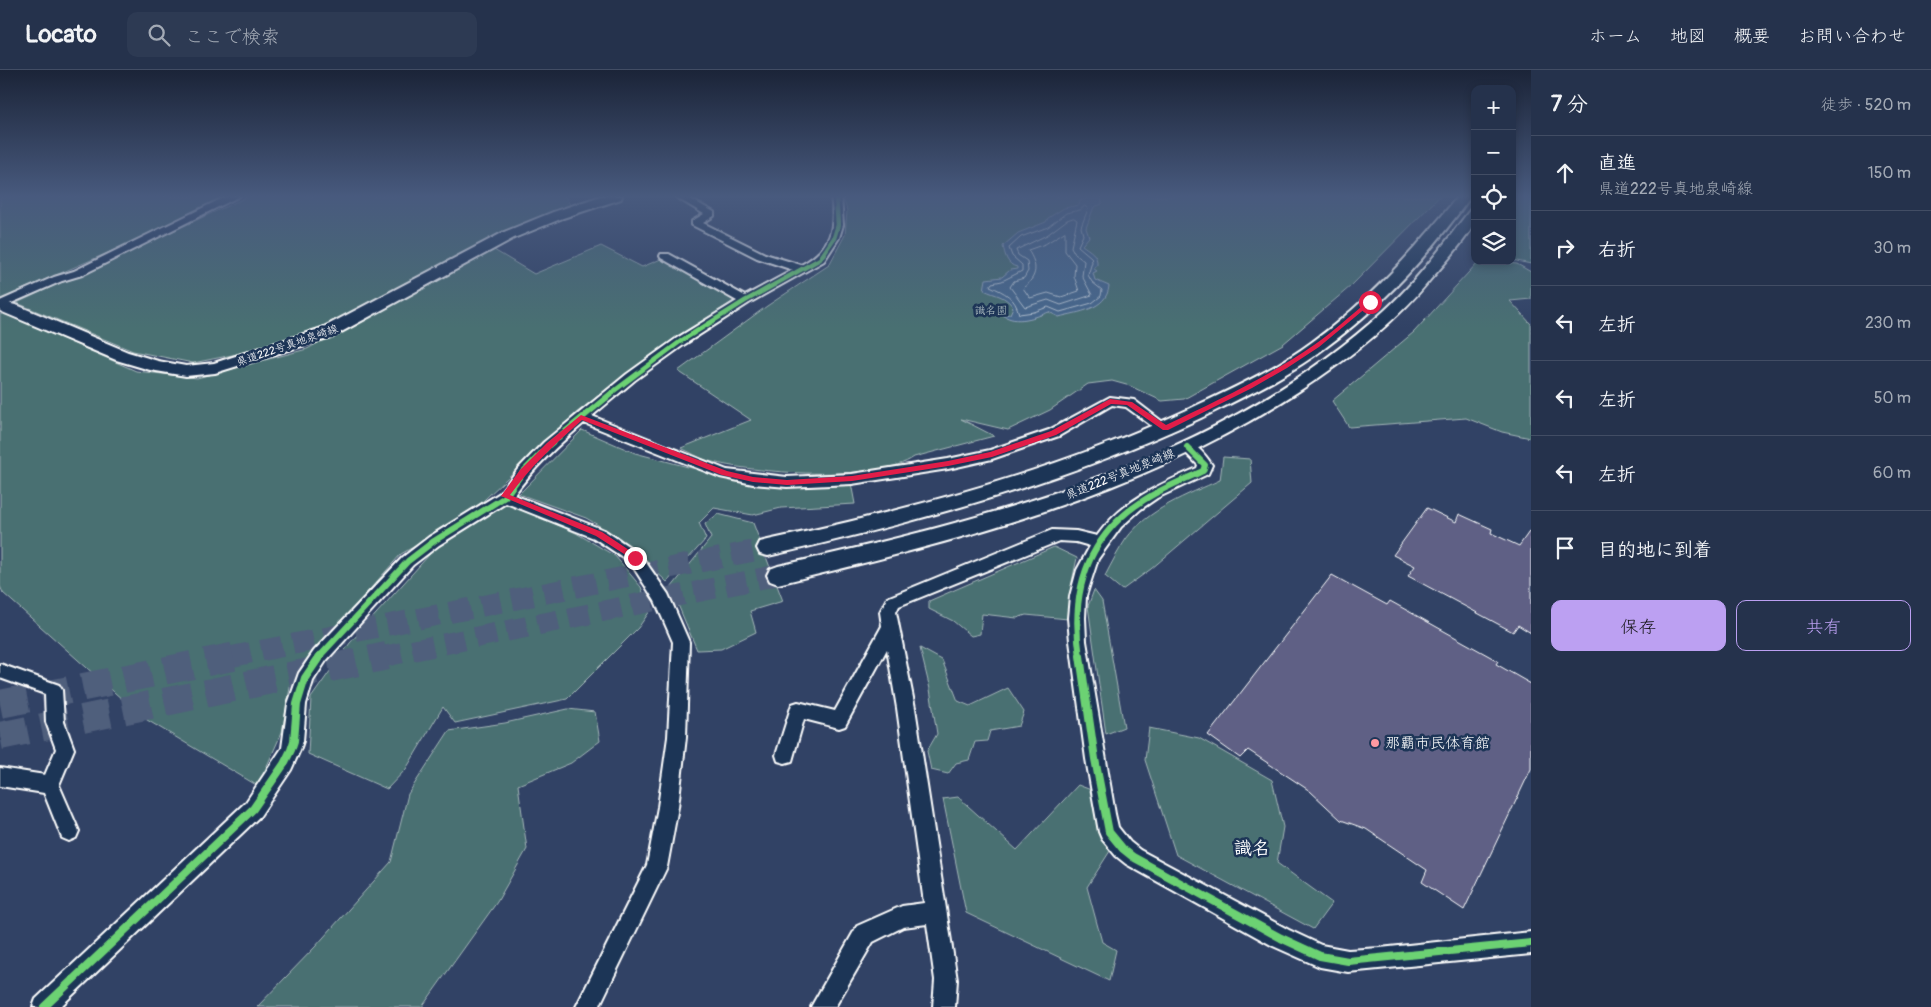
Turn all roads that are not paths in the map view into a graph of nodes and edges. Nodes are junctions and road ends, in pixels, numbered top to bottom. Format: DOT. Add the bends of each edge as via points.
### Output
graph roads {
  1 [pos="146,240"];
  2 [pos="500,240"];
  3 [pos="729,240"];
  4 [pos="833,240"];
  5 [pos="1429,240"];
  6 [pos="1455,240"];
  7 [pos="665,256"];
  8 [pos="802,269"];
  9 [pos="745,301"];
  10 [pos="0,305"];
  11 [pos="581,418"];
  12 [pos="1165,429"];
  13 [pos="1187,447"];
  14 [pos="505,496"];
  15 [pos="1100,544"];
  16 [pos="768,548"];
  17 [pos="778,576"];
  18 [pos="890,628"];
  19 [pos="0,671"];
  20 [pos="785,755"];
  21 [pos="0,777"];
  22 [pos="50,786"];
  23 [pos="69,831"];
  24 [pos="936,912"];
  25 [pos="1531,943"];
  26 [pos="44,1007"];
  27 [pos="587,1007"];
  28 [pos="822,1007"];
  29 [pos="944,1007"];
  1 -- 10 [label="street" via="78,273"];
  2 -- 10 [label="main road, 県道222号真地泉崎線" via="328,332 215,368 186,371 156,366 122,356"];
  3 -- 8 [label="street" via="761,256"];
  4 -- 8 [label="street" via="820,259"];
  5 -- 12 [label="main road, 県道222号真地泉崎線" via="1370,302 1317,346 1249,387"];
  6 -- 13 [label="main road, 県道222号真地泉崎線" via="1424,280 1329,364 1274,400"];
  7 -- 9 [label="street"];
  8 -- 9 [label="street"];
  9 -- 11 [label="street" via="681,341"];
  11 -- 12 [label="street" via="725,474 787,482 852,479 992,454 1054,433 1110,401 1129,403"];
  11 -- 14 [label="street" via="549,445"];
  12 -- 16 [label="main road, 県道222号真地泉崎線" via="1106,454 972,498"];
  13 -- 15 [label="street" via="1203,461 1203,471 1135,506"];
  13 -- 17 [label="main road, 県道222号真地泉崎線" via="995,520"];
  14 -- 26 [label="street" via="416,555 332,644 305,678 296,704 291,750 253,809"];
  14 -- 27 [label="street" via="599,534 635,558 662,598 681,642 677,737 657,867"];
  15 -- 18 [label="street" via="1072,534 1052,536 893,602 888,612"];
  15 -- 25 [label="street" via="1082,578 1078,596 1078,628 1100,795 1109,832 1123,850 1223,907 1320,956 1348,961 1380,960"];
  18 -- 20 [label="street" via="839,720 798,710"];
  18 -- 24 [label="street" via="906,708"];
  19 -- 22 [label="street" via="53,690 55,722 64,749"];
  21 -- 22 [label="street"];
  22 -- 23 [label="street"];
  24 -- 28 [label="street" via="902,917 865,934"];
  24 -- 29 [label="street" via="946,980"];
}
